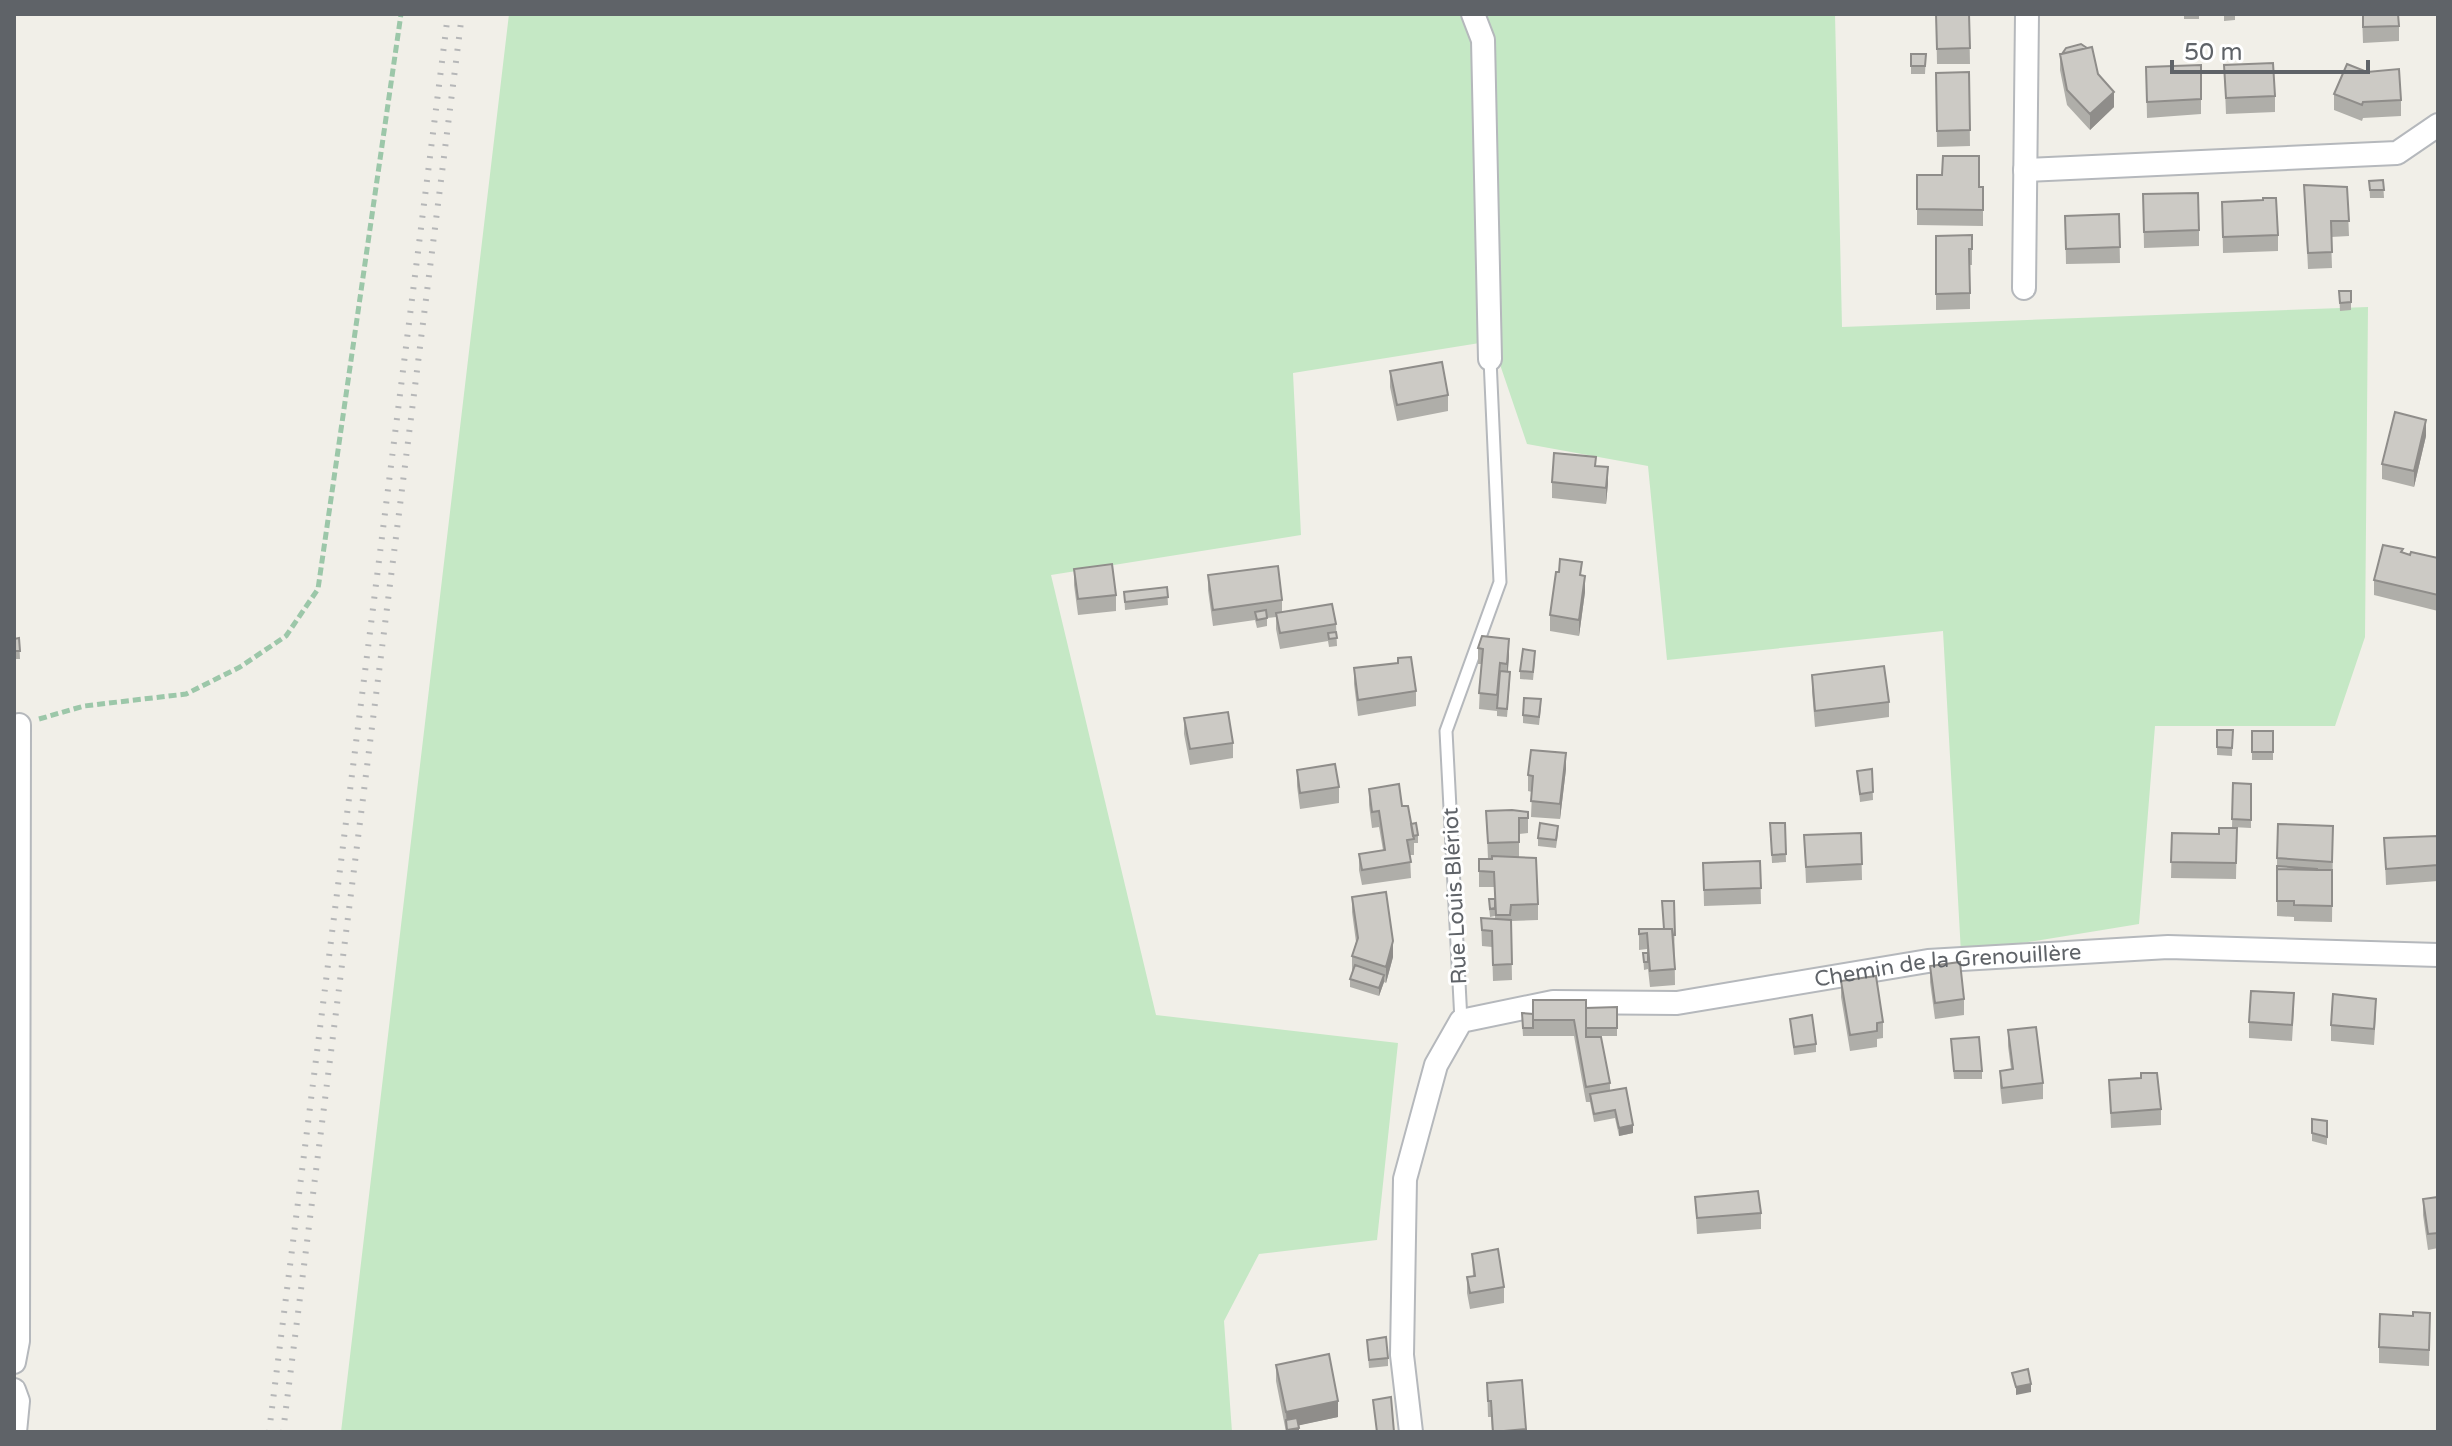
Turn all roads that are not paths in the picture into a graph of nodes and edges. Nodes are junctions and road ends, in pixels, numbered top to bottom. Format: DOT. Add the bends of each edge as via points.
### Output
graph roads {
  1 [pos="1473,14"];
  2 [pos="2027,14"];
  3 [pos="2438,125"];
  4 [pos="2025,170"];
  5 [pos="2024,288"];
  6 [pos="1490,359"];
  7 [pos="19,725"];
  8 [pos="2438,955"];
  9 [pos="1461,1021"];
  10 [pos="14,1362"];
  11 [pos="14,1390"];
  12 [pos="15,1432"];
  13 [pos="1411,1432"];
  1 -- 6 [label="street" via="1483,40"];
  2 -- 4 [label="street"];
  3 -- 4 [label="street" via="2397,153"];
  4 -- 5 [label="street"];
  6 -- 9 [label="lane, Rue Louis Blériot" via="1500,582 1446,731"];
  7 -- 10 [label="street"];
  8 -- 9 [label="street, Chemin de la Grenouillère" via="2168,947 1928,961 1677,1003 1553,1002"];
  9 -- 13 [label="street" via="1436,1065 1405,1179 1402,1355"];
  11 -- 12 [label="street"];
}
